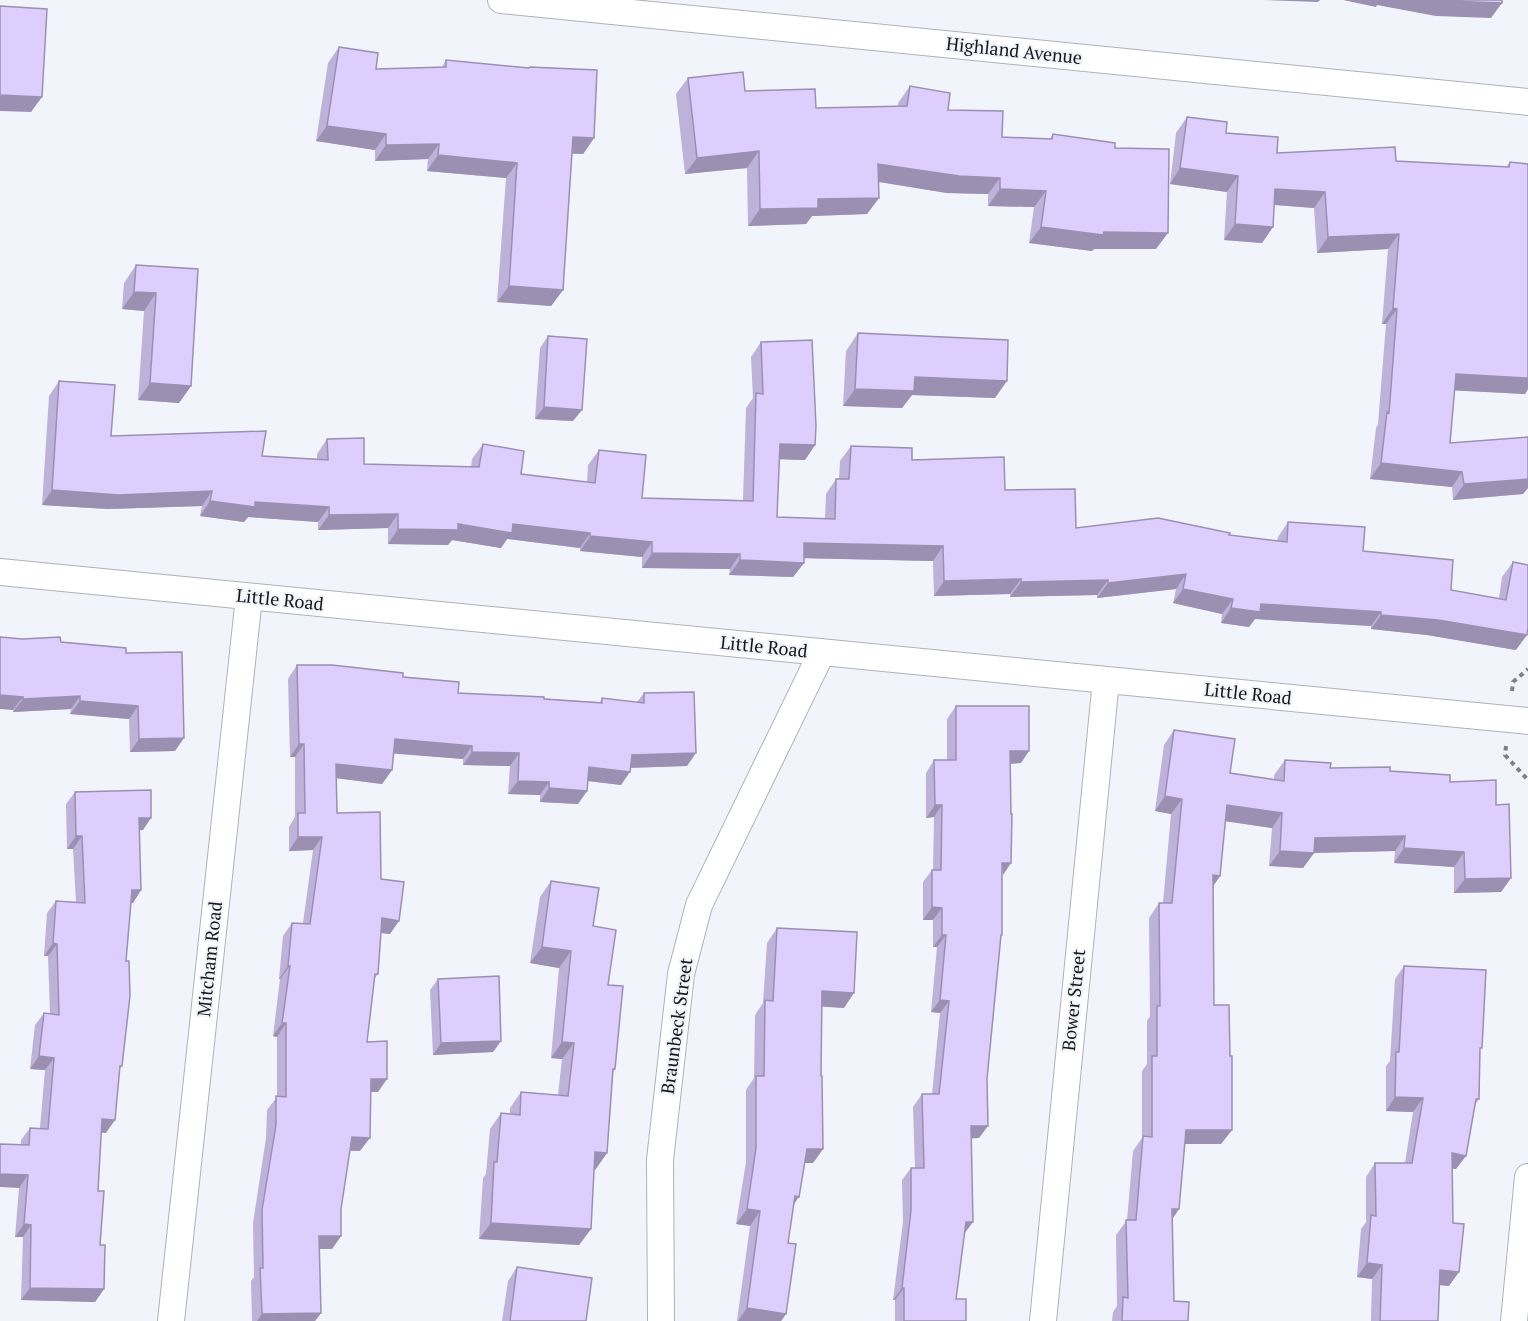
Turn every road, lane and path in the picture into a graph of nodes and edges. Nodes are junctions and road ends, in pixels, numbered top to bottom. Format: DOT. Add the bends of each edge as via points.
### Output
graph roads {
  1 [pos="501,0"];
  2 [pos="1528,102"];
  3 [pos="0,572"];
  4 [pos="249,597"];
  5 [pos="822,652"];
  6 [pos="1528,669"];
  7 [pos="1106,680"];
  8 [pos="1513,682"];
  9 [pos="1528,721"];
  10 [pos="1505,755"];
  11 [pos="1528,780"];
  12 [pos="1528,1177"];
  13 [pos="171,1321"];
  14 [pos="661,1321"];
  15 [pos="1043,1321"];
  16 [pos="1514,1321"];
  1 -- 2 [label="street, Highland Avenue"];
  3 -- 4 [label="street, Little Road"];
  4 -- 5 [label="street, Little Road"];
  4 -- 13 [label="street, Mitcham Road"];
  5 -- 7 [label="street, Little Road"];
  5 -- 14 [label="street, Braunbeck Street" via="699,905 681,974 660,1160"];
  6 -- 8 [label="path"];
  7 -- 9 [label="street, Little Road"];
  7 -- 15 [label="street, Bower Street"];
  10 -- 11 [label="path"];
  12 -- 16 [label="street"];
}
